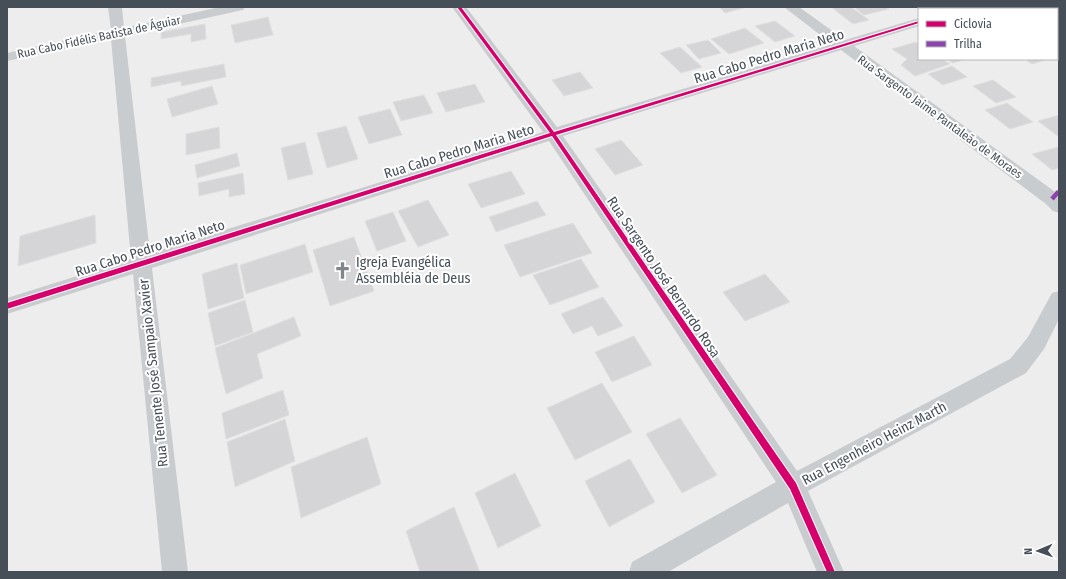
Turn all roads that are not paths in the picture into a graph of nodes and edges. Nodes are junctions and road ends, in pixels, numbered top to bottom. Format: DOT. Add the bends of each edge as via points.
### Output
graph roads {
  1 [pos="115,7"];
  2 [pos="238,7"];
  3 [pos="459,7"];
  4 [pos="791,7"];
  5 [pos="918,22"];
  6 [pos="118,33"];
  7 [pos="843,46"];
  8 [pos="7,58"];
  9 [pos="552,134"];
  10 [pos="1055,202"];
  11 [pos="141,263"];
  12 [pos="1059,300"];
  13 [pos="7,306"];
  14 [pos="793,486"];
  15 [pos="175,572"];
  16 [pos="642,572"];
  17 [pos="831,572"];
  1 -- 6 [label="street, Rua Tenente José Sampaio Xavier"];
  2 -- 6 [label="street, Rua Cabo Fidélis Batista de Águiar"];
  3 -- 9 [label="street, Rua Sargento José Bernardo Rosa"];
  4 -- 7 [label="street, Rua Sargento Jaime Pantaleão de Moraes"];
  5 -- 7 [label="street, Rua Cabo Pedro Maria Neto"];
  6 -- 8 [label="street, Rua Cabo Fidélis Batista de Águiar"];
  6 -- 11 [label="street, Rua Tenente José Sampaio Xavier"];
  7 -- 9 [label="street, Rua Cabo Pedro Maria Neto"];
  7 -- 10 [label="street, Rua Sargento Jaime Pantaleão de Moraes"];
  9 -- 11 [label="street, Rua Cabo Pedro Maria Neto"];
  9 -- 14 [label="street, Rua Sargento José Bernardo Rosa"];
  11 -- 13 [label="street, Rua Cabo Pedro Maria Neto"];
  11 -- 15 [label="street, Rua Tenente José Sampaio Xavier"];
  12 -- 14 [label="street, Rua Engenheiro Heinz Marth" via="1036,343 1018,366"];
  14 -- 16 [label="street, Rua Engenheiro Heinz Marth"];
  14 -- 17 [label="street, Rua Sargento José Bernardo Rosa"];
}
